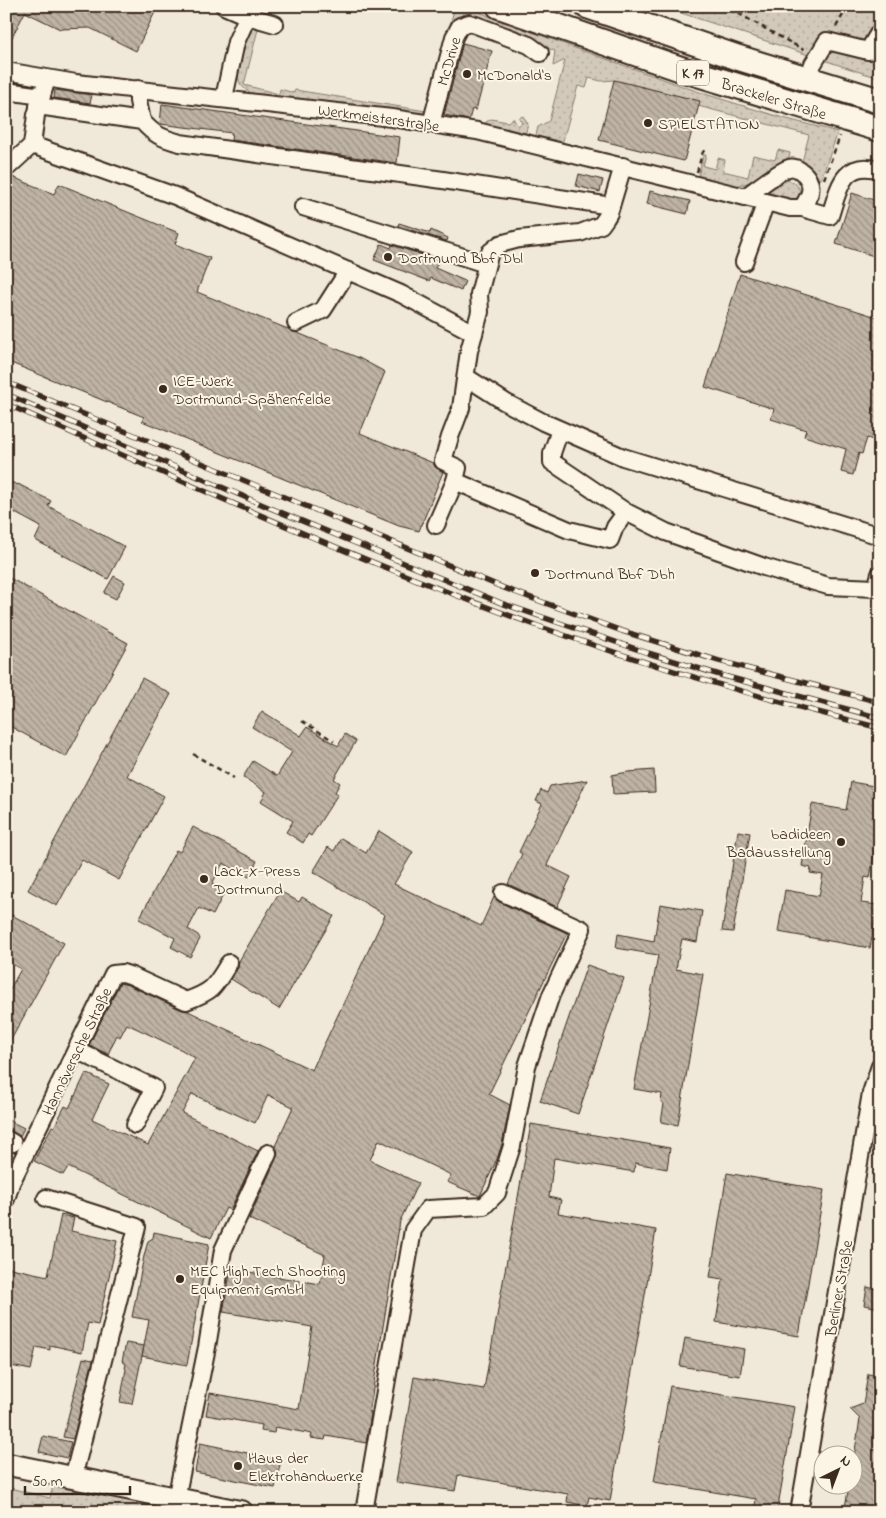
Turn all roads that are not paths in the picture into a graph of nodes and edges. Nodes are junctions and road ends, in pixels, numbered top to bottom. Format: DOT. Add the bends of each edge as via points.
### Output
graph roads {
  1 [pos="224,6"];
  2 [pos="499,6"];
  3 [pos="587,6"];
  4 [pos="250,11"];
  5 [pos="275,24"];
  6 [pos="880,32"];
  7 [pos="540,53"];
  8 [pos="6,71"];
  9 [pos="47,79"];
  10 [pos="807,80"];
  11 [pos="138,89"];
  12 [pos="6,91"];
  13 [pos="224,98"];
  14 [pos="40,101"];
  15 [pos="880,101"];
  16 [pos="142,121"];
  17 [pos="431,124"];
  18 [pos="880,130"];
  19 [pos="32,145"];
  20 [pos="6,166"];
  21 [pos="622,166"];
  22 [pos="880,170"];
  23 [pos="746,197"];
  24 [pos="806,201"];
  25 [pos="766,202"];
  26 [pos="611,206"];
  27 [pos="302,207"];
  28 [pos="744,262"];
  29 [pos="486,264"];
  30 [pos="348,271"];
  31 [pos="296,323"];
  32 [pos="474,333"];
  33 [pos="466,377"];
  34 [pos="560,430"];
  35 [pos="455,481"];
  36 [pos="626,512"];
  37 [pos="436,525"];
  38 [pos="880,536"];
  39 [pos="880,574"];
  40 [pos="503,894"];
  41 [pos="229,963"];
  42 [pos="76,1050"];
  43 [pos="880,1066"];
  44 [pos="135,1125"];
  45 [pos="268,1153"];
  46 [pos="46,1198"];
  47 [pos="6,1199"];
  48 [pos="6,1464"];
  49 [pos="74,1478"];
  50 [pos="176,1499"];
  51 [pos="242,1512"];
  52 [pos="364,1512"];
  53 [pos="799,1512"];
  1 -- 4 [label="street"];
  2 -- 18 [label="highway, Brackeler Straße / K 17" via="681,69"];
  3 -- 10 [label="highway, Brackeler Straße / K 17"];
  4 -- 5 [label="street"];
  4 -- 13 [label="street" via="236,42"];
  6 -- 10 [label="street" via="868,51 827,41"];
  7 -- 17 [label="street, McDrive" via="529,44 476,25 460,26 454,37"];
  8 -- 9 [label="street, Werkmeisterstraße"];
  9 -- 11 [label="street, Werkmeisterstraße"];
  9 -- 14 [label="street"];
  10 -- 15 [label="highway, Brackeler Straße / K 17"];
  11 -- 13 [label="street, Werkmeisterstraße"];
  11 -- 16 [label="street"];
  12 -- 14 [label="street"];
  13 -- 17 [label="street, Werkmeisterstraße"];
  14 -- 16 [label="street"];
  14 -- 19 [label="street"];
  16 -- 26 [label="street" via="161,138 180,143"];
  17 -- 21 [label="street, Werkmeisterstraße" via="477,131"];
  19 -- 20 [label="street"];
  19 -- 30 [label="street" via="175,196"];
  21 -- 23 [label="street, Werkmeisterstraße"];
  21 -- 26 [label="street"];
  22 -- 24 [label="street, Werkmeisterstraße" via="857,168 847,175 830,216"];
  23 -- 24 [label="street" via="790,167 807,176 811,186"];
  23 -- 25 [label="street, Werkmeisterstraße"];
  24 -- 25 [label="street, Werkmeisterstraße" via="790,208"];
  25 -- 28 [label="street"];
  26 -- 29 [label="street" via="601,225 580,233 500,244 490,252"];
  27 -- 29 [label="street"];
  29 -- 32 [label="street"];
  30 -- 31 [label="street" via="324,310"];
  30 -- 32 [label="street" via="401,294"];
  32 -- 33 [label="street"];
  33 -- 34 [label="street" via="505,402"];
  33 -- 35 [label="street" via="461,408 444,461 458,468"];
  34 -- 36 [label="street" via="552,462"];
  34 -- 38 [label="street" via="623,457"];
  35 -- 36 [label="street" via="569,530 597,538 610,540"];
  35 -- 37 [label="street"];
  36 -- 39 [label="street" via="666,532 828,586 876,588"];
  40 -- 52 [label="street" via="582,930 551,995 526,1066 512,1146 497,1193 484,1206 428,1210 413,1230"];
  41 -- 42 [label="street, Hannöversche Straße" via="207,993 186,1001 132,976 113,974"];
  42 -- 44 [label="street" via="154,1088"];
  42 -- 47 [label="street, Hannöversche Straße"];
  43 -- 53 [label="street, Berliner Straße" via="872,1092"];
  45 -- 50 [label="street" via="223,1250"];
  46 -- 49 [label="street" via="137,1226"];
  48 -- 49 [label="main road"];
  49 -- 50 [label="main road"];
  50 -- 51 [label="main road"];
}
